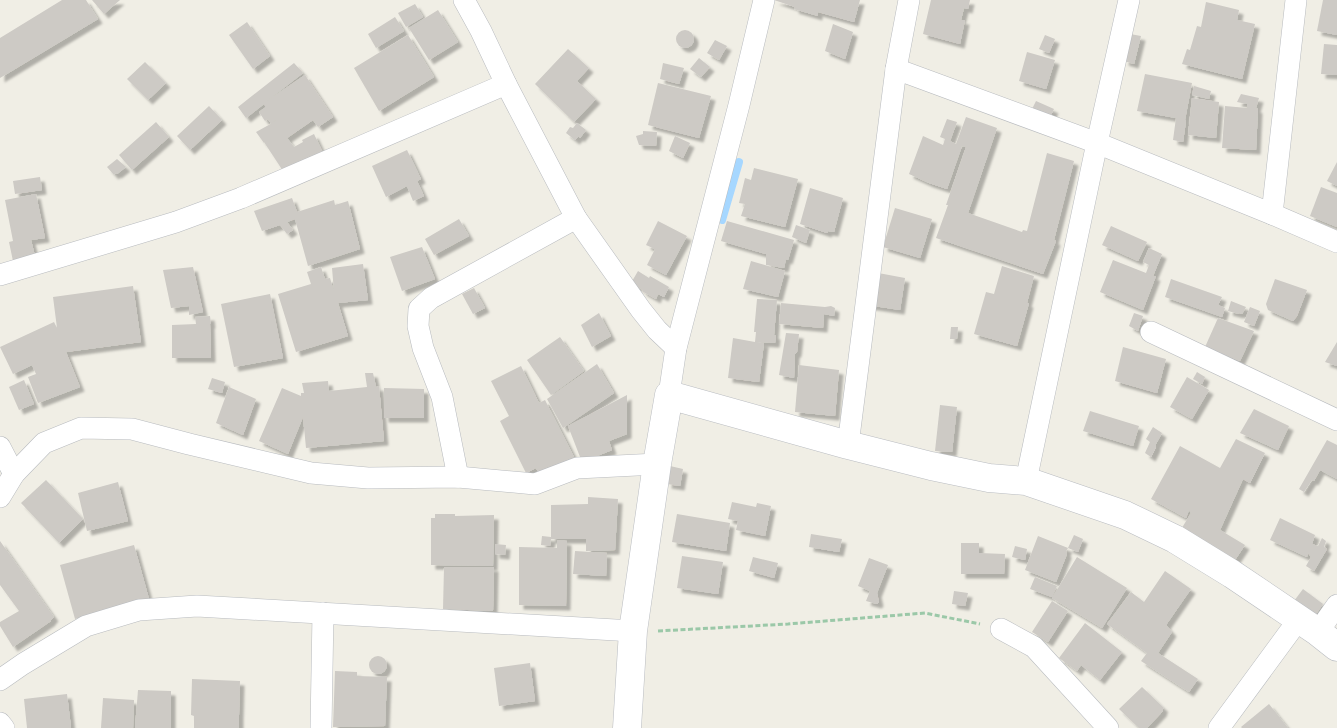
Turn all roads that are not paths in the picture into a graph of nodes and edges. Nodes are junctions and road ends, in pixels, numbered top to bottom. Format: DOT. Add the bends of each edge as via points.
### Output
graph roads {
  1 [pos="464,0"];
  2 [pos="764,0"];
  3 [pos="909,0"];
  4 [pos="1129,0"];
  5 [pos="1296,0"];
  6 [pos="896,69"];
  7 [pos="506,84"];
  8 [pos="1097,143"];
  9 [pos="1272,214"];
  10 [pos="576,218"];
  11 [pos="1337,242"];
  12 [pos="0,275"];
  13 [pos="1150,332"];
  14 [pos="676,348"];
  15 [pos="669,395"];
  16 [pos="1337,420"];
  17 [pos="848,445"];
  18 [pos="0,447"];
  19 [pos="658,464"];
  20 [pos="14,474"];
  21 [pos="458,478"];
  22 [pos="1026,480"];
  23 [pos="0,497"];
  24 [pos="1337,606"];
  25 [pos="323,613"];
  26 [pos="1001,629"];
  27 [pos="633,630"];
  28 [pos="1318,633"];
  29 [pos="0,680"];
  30 [pos="0,723"];
  31 [pos="4,728"];
  32 [pos="321,728"];
  33 [pos="627,728"];
  34 [pos="1108,728"];
  35 [pos="1218,728"];
  1 -- 7 [label="street"];
  2 -- 14 [label="street"];
  3 -- 6 [label="street"];
  4 -- 8 [label="street"];
  5 -- 9 [label="street"];
  6 -- 8 [label="street"];
  6 -- 17 [label="street"];
  7 -- 10 [label="street"];
  7 -- 12 [label="street" via="241,198 176,222"];
  8 -- 9 [label="street"];
  8 -- 22 [label="street"];
  9 -- 11 [label="street"];
  10 -- 14 [label="street" via="641,310"];
  10 -- 21 [label="street" via="432,298 419,309 418,326 442,397"];
  13 -- 16 [label="street"];
  14 -- 15 [label="street"];
  15 -- 17 [label="street"];
  15 -- 19 [label="street"];
  17 -- 22 [label="street" via="990,478"];
  18 -- 20 [label="street"];
  19 -- 21 [label="street" via="577,468 535,484"];
  19 -- 27 [label="street"];
  20 -- 21 [label="street" via="44,443 81,428 98,428 132,429 311,473 368,478"];
  20 -- 23 [label="street"];
  22 -- 28 [label="street" via="1124,515 1175,539"];
  24 -- 28 [label="street"];
  25 -- 27 [label="street"];
  25 -- 29 [label="street" via="197,606 139,610 86,626"];
  25 -- 32 [label="street"];
  26 -- 34 [label="street" via="1034,647"];
  27 -- 33 [label="street"];
  28 -- 35 [label="street"];
  30 -- 31 [label="street"];
}
